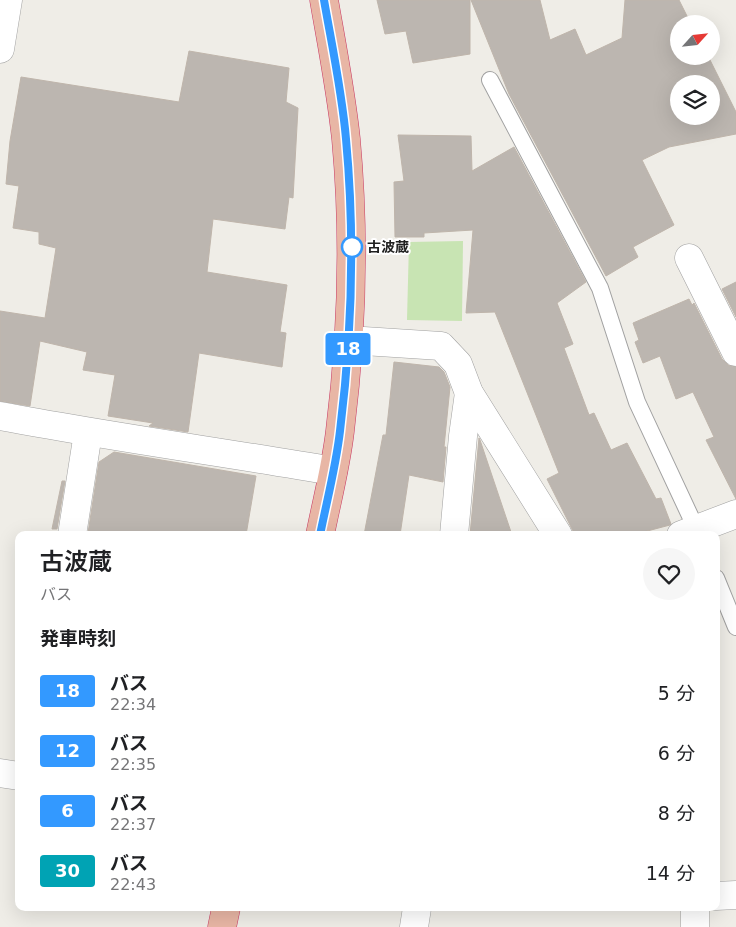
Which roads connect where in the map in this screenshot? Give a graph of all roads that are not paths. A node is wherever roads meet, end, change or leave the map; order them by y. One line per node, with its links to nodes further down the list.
1 (8, 0): 3 (street)
2 (324, 0): 6 (highway)
3 (0, 50)
4 (490, 80): 17 (lane)
5 (690, 258): 7 (street)
6 (348, 340): 8 (street); 11 (highway)
7 (736, 352)
8 (469, 393): 15 (street); 16 (street)
9 (0, 416): 10 (street)
10 (88, 433): 11 (street); 13 (street)
11 (333, 471): 14 (highway)
12 (736, 514): 18 (street)
13 (73, 531)
14 (321, 531)
15 (454, 531)
16 (555, 531)
17 (692, 531)
18 (698, 531)
19 (720, 588): 20 (lane)
20 (736, 627)
21 (0, 773): 22 (street)
22 (15, 775)
23 (736, 895): 24 (street)
24 (720, 896)
25 (225, 911): 28 (highway)
26 (417, 911): 29 (street)
27 (695, 911): 30 (street)
28 (222, 927)
29 (414, 927)
30 (695, 927)

